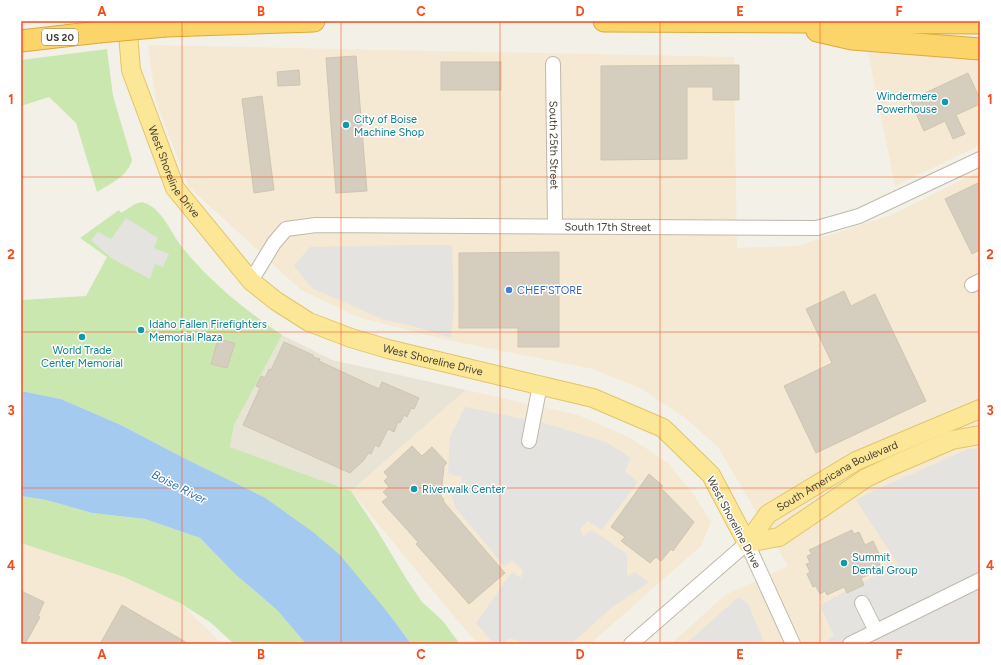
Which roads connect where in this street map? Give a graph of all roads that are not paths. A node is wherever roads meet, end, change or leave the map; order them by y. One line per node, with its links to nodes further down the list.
1 (127, 21): 11 (main road, West Shoreline Drive)
2 (314, 21): 6 (highway, US 20, bridge)
3 (604, 21): 4 (highway)
4 (773, 22): 5 (highway); 7 (highway)
5 (980, 23)
6 (21, 41)
7 (980, 49)
8 (553, 64): 10 (street, South 25th Street)
9 (980, 159): 10 (street, South 17th Street)
10 (555, 226): 11 (street, South 17th Street)
11 (251, 281): 12 (main road, West Shoreline Drive)
12 (540, 386): 15 (street); 16 (main road, West Shoreline Drive)
13 (980, 409): 16 (main road, South Americana Boulevard)
14 (980, 435): 16 (main road, South Americana Boulevard)
15 (529, 441)
16 (747, 543): 20 (street); 21 (street, West Shoreline Drive)
17 (980, 580): 19 (street)
18 (862, 603): 19 (street)
19 (876, 631): 22 (street)
20 (631, 644)
21 (793, 644)
22 (850, 644)

